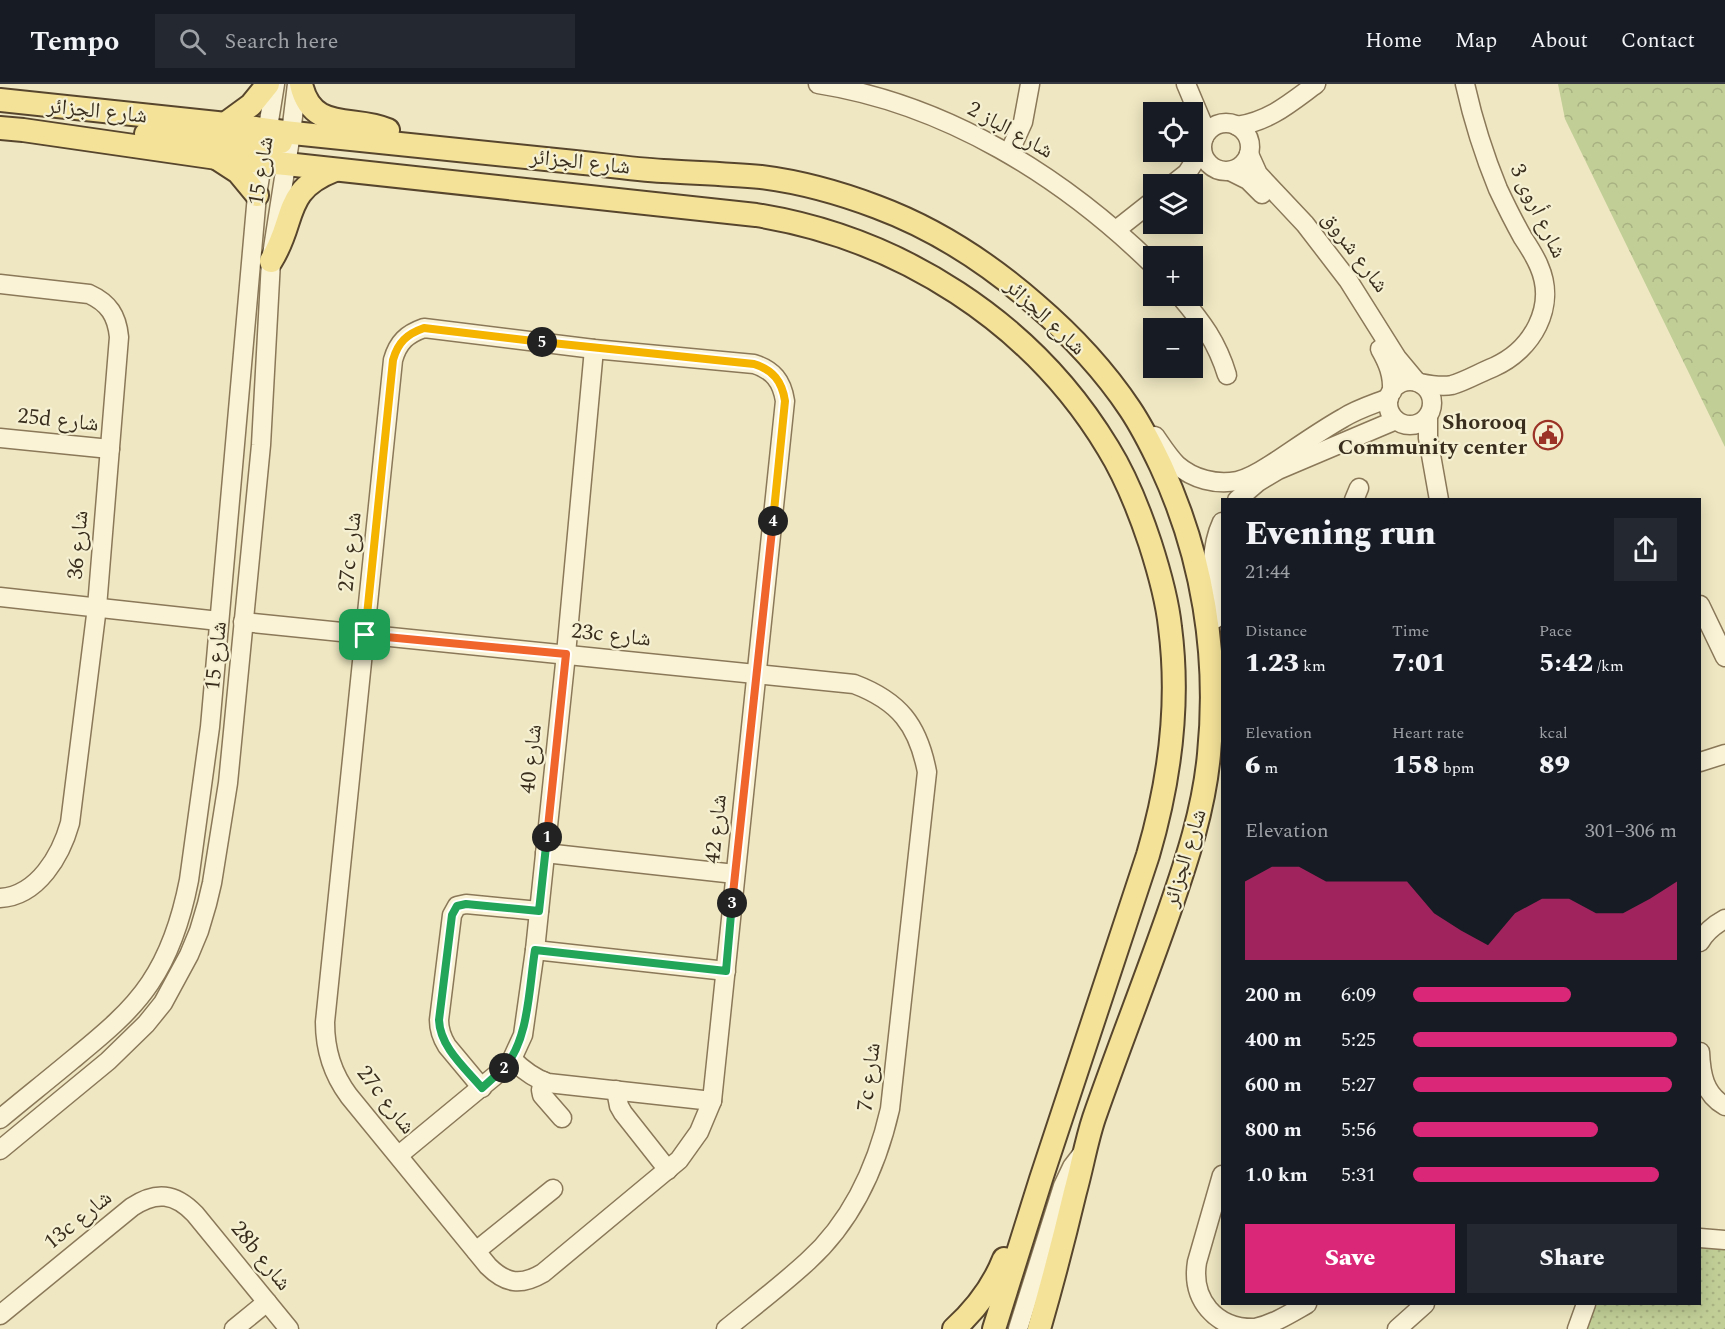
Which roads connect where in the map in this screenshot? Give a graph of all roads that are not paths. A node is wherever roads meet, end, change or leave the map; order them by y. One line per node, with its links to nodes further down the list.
1 (268, 84): 13 (main road)
2 (275, 84): 20 (street, شارع 15)
3 (299, 84): 17 (street, شارع 15); 18 (main road)
4 (818, 84): 22 (street, شارع الباز 2)
5 (1030, 84): 22 (street)
6 (1186, 84): 11 (street)
7 (1196, 84): 14 (street)
8 (1316, 84): 12 (street)
9 (1465, 84): 40 (street, شارع أروى 3)
10 (0, 100): 13 (main road, شارع الجزائر)
11 (1194, 102)
12 (1273, 115): 14 (street); 21 (street)
13 (225, 124): 20 (main road, شارع الجزائر)
14 (1231, 125): 19 (street); 21 (street)
15 (0, 128): 16 (main road, شارع الجزائر)
16 (23, 129): 20 (main road); 23 (main road, شارع الجزائر)
17 (291, 133): 18 (main road, شارع الجزائر); 20 (main road, شارع الجزائر); 25 (street, شارع 15)
18 (409, 144): 43 (main road, شارع الجزائر)
19 (1203, 144): 27 (street)
20 (265, 145): 23 (main road, شارع الجزائر); 25 (main road, شارع الجزائر); 30 (street, شارع 15)
21 (1249, 151): 27 (street); 39 (street, شارع شروق)
22 (1009, 153): 32 (street, شارع الباز 2)
23 (217, 158): 30 (main road)
24 (1194, 162): 28 (street)
25 (286, 164): 26 (main road, شارع الجزائر); 34 (street, شارع 15)
26 (335, 170): 34 (main road); 92 (main road, شارع الجزائر)
27 (1224, 170): 29 (street); 41 (street, شارع شروق)
28 (1184, 174)
29 (1196, 174)
30 (257, 195): 57 (street, شارع 15)
31 (1143, 209): 32 (street)
32 (1116, 230): 33 (street, شارع الباز 2)
33 (1143, 256)
34 (271, 261): 58 (street, شارع 15)
35 (0, 284): 49 (street, شارع 36)
36 (1188, 306): 38 (street)
37 (594, 349): 42 (street, 27c شارع); 59 (street, 27c شارع); 61 (street, شارع 40)
38 (1227, 375)
39 (1418, 383): 40 (street, شارع أروى 3); 41 (street); 44 (street)
40 (1452, 385): 44 (street, شارع أروى 3)
41 (1390, 395): 45 (street); 46 (street)
42 (785, 401): 63 (street, شارع 42)
43 (1131, 411): 45 (street); 60 (main road, شارع الجزائر)
44 (1429, 414): 46 (street); 52 (street)
45 (1344, 417): 48 (street)
46 (1402, 422): 48 (street); 51 (street)
47 (0, 438): 49 (street, 25d شارع)
48 (1353, 438): 50 (street)
49 (110, 449): 56 (street, شارع 36)
50 (1239, 498)
51 (1429, 498)
52 (1439, 498)
53 (1221, 525): 60 (street)
54 (0, 597): 56 (street)
55 (1701, 606): 62 (street)
56 (97, 607): 57 (street); 71 (street, شارع 36)
57 (219, 621): 64 (street, شارع 15)
58 (243, 622): 59 (street, 23c شارع); 68 (street, شارع 15)
59 (365, 635): 61 (street, 23c شارع); 89 (street, 27c شارع)
60 (1210, 647): 88 (main road, شارع الجزائر)
61 (566, 654): 63 (street, 23c شارع); 69 (street, شارع 40)
62 (1725, 657)
63 (758, 674): 67 (street, 23c شارع); 70 (street, شارع 42)
64 (210, 727): 68 (street); 84 (street, شارع 15)
65 (1725, 754): 66 (street)
66 (1701, 762)
67 (927, 772): 108 (street, 7c شارع)
68 (228, 783): 87 (street, شارع 15)
69 (545, 854): 70 (street); 72 (street, شارع 40)
70 (735, 874): 76 (street, شارع 42)
71 (0, 898)
72 (539, 911): 75 (street, شارع 40); 80 (street)
73 (1725, 919): 74 (street)
74 (1701, 940)
75 (535, 950): 76 (street); 77 (street, شارع 40)
76 (726, 971): 82 (street, شارع 42)
77 (512, 1059): 79 (street); 80 (street, شارع 40)
78 (1701, 1064): 83 (street)
79 (543, 1081): 81 (street); 85 (street)
80 (482, 1088): 89 (street, شارع 40)
81 (616, 1090): 82 (street); 90 (street)
82 (712, 1101): 90 (street, شارع 42)
83 (1725, 1106)
84 (5, 1114): 86 (street)
85 (562, 1118)
86 (0, 1144)
87 (0, 1150)
88 (1085, 1151): 99 (main road, شارع الجزائر); 111 (street)
89 (399, 1155): 97 (street, 27c شارع)
90 (668, 1170): 98 (street, شارع 42)
91 (1221, 1178): 101 (street)
92 (1041, 1179): 109 (main road); 110 (main road, شارع الجزائر)
93 (553, 1189): 97 (street)
94 (195, 1214): 100 (street, 28b شارع); 105 (street, 13c شارع)
95 (1701, 1238): 96 (street)
96 (1725, 1240)
97 (476, 1251): 98 (street, 27c شارع)
98 (488, 1266)
99 (1051, 1286): 112 (main road, شارع الجزائر); 113 (street)
100 (267, 1302): 106 (street); 107 (street, 28b شارع)
101 (1305, 1305)
102 (1424, 1305): 114 (street)
103 (1439, 1305): 115 (street)
104 (1586, 1305): 116 (street)
105 (0, 1315)
106 (234, 1329)
107 (289, 1329)
108 (726, 1329)
109 (954, 1329)
110 (994, 1329)
111 (1018, 1329)
112 (1039, 1329)
113 (1048, 1329)
114 (1397, 1329)
115 (1412, 1329)
116 (1577, 1329)

